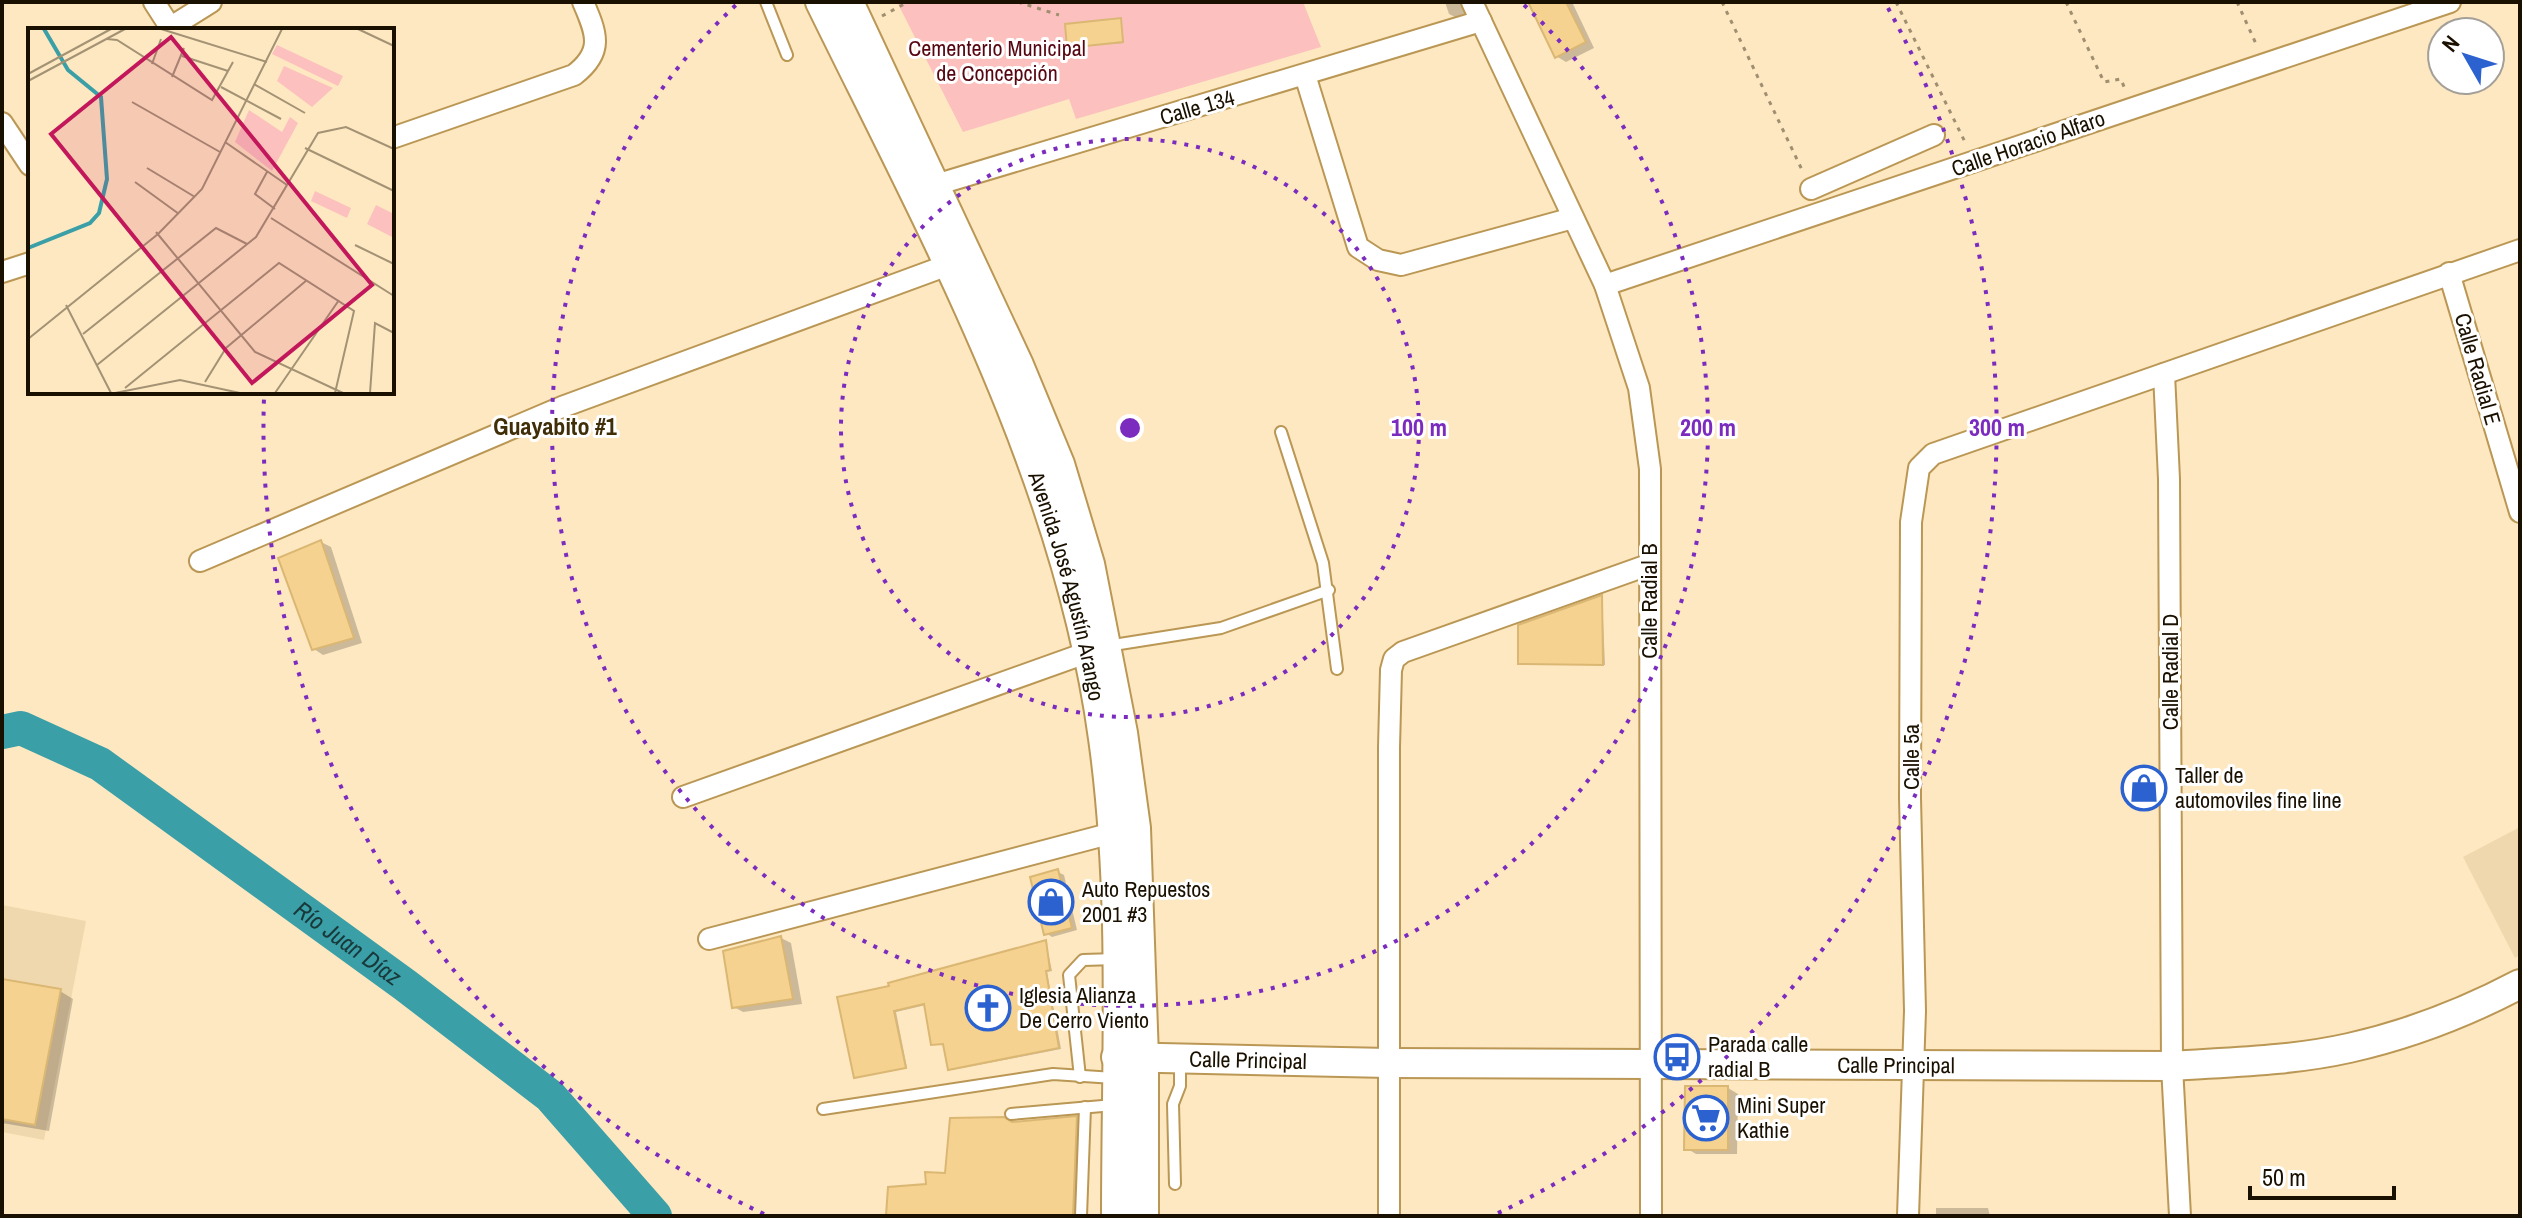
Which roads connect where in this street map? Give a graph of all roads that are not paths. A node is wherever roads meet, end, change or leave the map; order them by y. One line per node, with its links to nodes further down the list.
1 (154, 2): 9 (street)
2 (211, 2): 10 (street)
3 (583, 2): 15 (street)
4 (766, 2): 11 (lane)
5 (820, 2): 18 (main road, Avenida José Agustín Arango)
6 (2450, 2): 20 (street, Calle Horacio Alfaro)
7 (1477, 11): 12 (street, Calle 134); 21 (street, Calle Radial B)
8 (855, 15): 18 (main road, Avenida José Agustín Arango)
9 (171, 28)
10 (173, 28)
11 (787, 55)
12 (1305, 75): 18 (street, Calle 134); 21 (street)
13 (2, 123): 16 (street)
14 (1934, 135): 17 (street)
15 (394, 137)
16 (28, 162)
17 (1834, 180): 19 (street); 20 (street)
18 (924, 188): 24 (main road, Avenida José Agustín Arango); 34 (main road, Avenida José Agustín Arango)
19 (1811, 189)
20 (1843, 204): 27 (street, Calle Horacio Alfaro)
21 (1573, 218): 27 (street, Calle Radial B)
22 (2520, 250): 26 (street)
23 (28, 264): 25 (street)
24 (948, 265): 31 (street); 34 (main road, Avenida José Agustín Arango)
25 (2, 272)
26 (2449, 273): 28 (street); 30 (street, Calle Radial E)
27 (1605, 285): 32 (street, Calle Radial B)
28 (2164, 374): 45 (street, Calle 5a); 46 (street, Calle Radial D)
29 (1281, 432): 33 (lane)
30 (2520, 512)
31 (200, 561)
32 (1648, 565): 43 (street); 44 (street, Calle Radial B)
33 (1329, 590): 34 (lane); 35 (lane)
34 (1096, 649): 36 (street); 37 (main road, Avenida José Agustín Arango)
35 (1337, 669)
36 (683, 797)
37 (1125, 830): 38 (street); 39 (main road, Avenida José Agustín Arango)
38 (709, 939)
39 (1128, 958): 41 (main road, Avenida José Agustín Arango); 47 (lane); 48 (main road, Avenida José Agustín Arango)
40 (2520, 984): 46 (main road, Calle Principal)
41 (1144, 1058): 42 (main road, Calle Principal); 48 (main road, Calle Principal); 48 (main road, Avenida José Agustín Arango)
42 (1180, 1058): 43 (main road, Calle Principal); 54 (lane)
43 (1389, 1063): 44 (main road, Calle Principal); 59 (street)
44 (1652, 1063): 45 (main road, Calle Principal); 60 (street, Calle Radial B)
45 (1911, 1065): 46 (main road, Calle Principal); 61 (street, Calle 5a)
46 (2172, 1066): 62 (street, Calle Radial D)
47 (1080, 1077): 48 (lane); 50 (lane)
48 (1123, 1086): 49 (lane); 52 (main road, Avenida José Agustín Arango); 53 (main road, Avenida José Agustín Arango)
49 (1085, 1107): 51 (lane); 56 (lane)
50 (823, 1109)
51 (1011, 1114)
52 (1116, 1142): 53 (lane); 57 (main road, Avenida José Agustín Arango)
53 (1144, 1142): 54 (lane); 58 (main road, Avenida José Agustín Arango)
54 (1174, 1142): 55 (lane)
55 (1175, 1184)
56 (1081, 1216)
57 (1116, 1216)
58 (1144, 1216)
59 (1389, 1216)
60 (1651, 1216)
61 (1908, 1216)
62 (2180, 1216)

